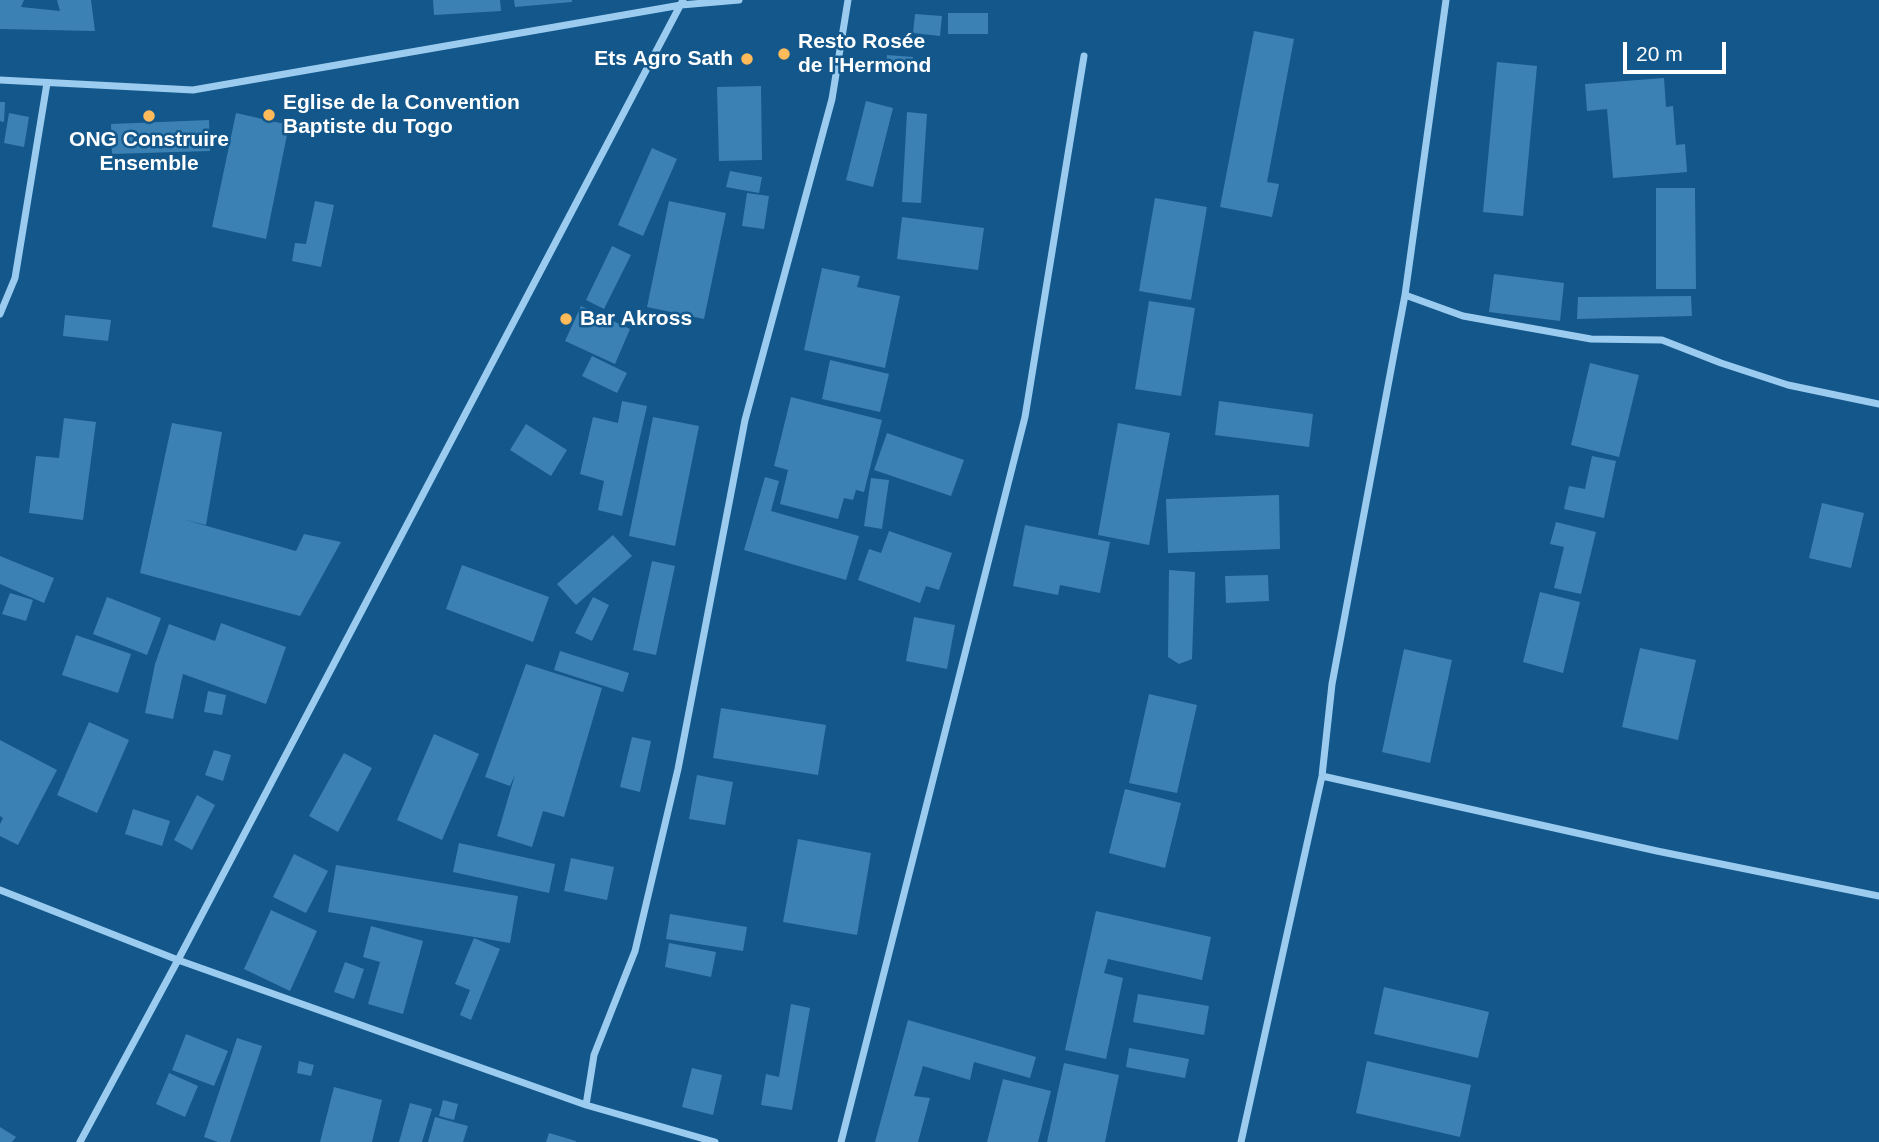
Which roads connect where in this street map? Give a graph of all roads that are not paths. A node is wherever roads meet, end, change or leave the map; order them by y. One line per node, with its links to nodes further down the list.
1 (739, 0): 4 (street)
2 (848, 0): 15 (street)
3 (1446, 0): 8 (street)
4 (682, 2): 7 (street); 14 (street)
5 (1084, 56): 18 (street)
6 (0, 80): 7 (street)
7 (47, 82): 9 (street)
8 (1405, 295): 10 (street); 11 (street)
9 (0, 314)
10 (1879, 404)
11 (1322, 776): 13 (street); 19 (street)
12 (0, 890): 14 (street)
13 (1879, 896)
14 (178, 960): 15 (street); 16 (street)
15 (586, 1105): 17 (street)
16 (80, 1142)
17 (715, 1142)
18 (841, 1142)
19 (1241, 1142)

